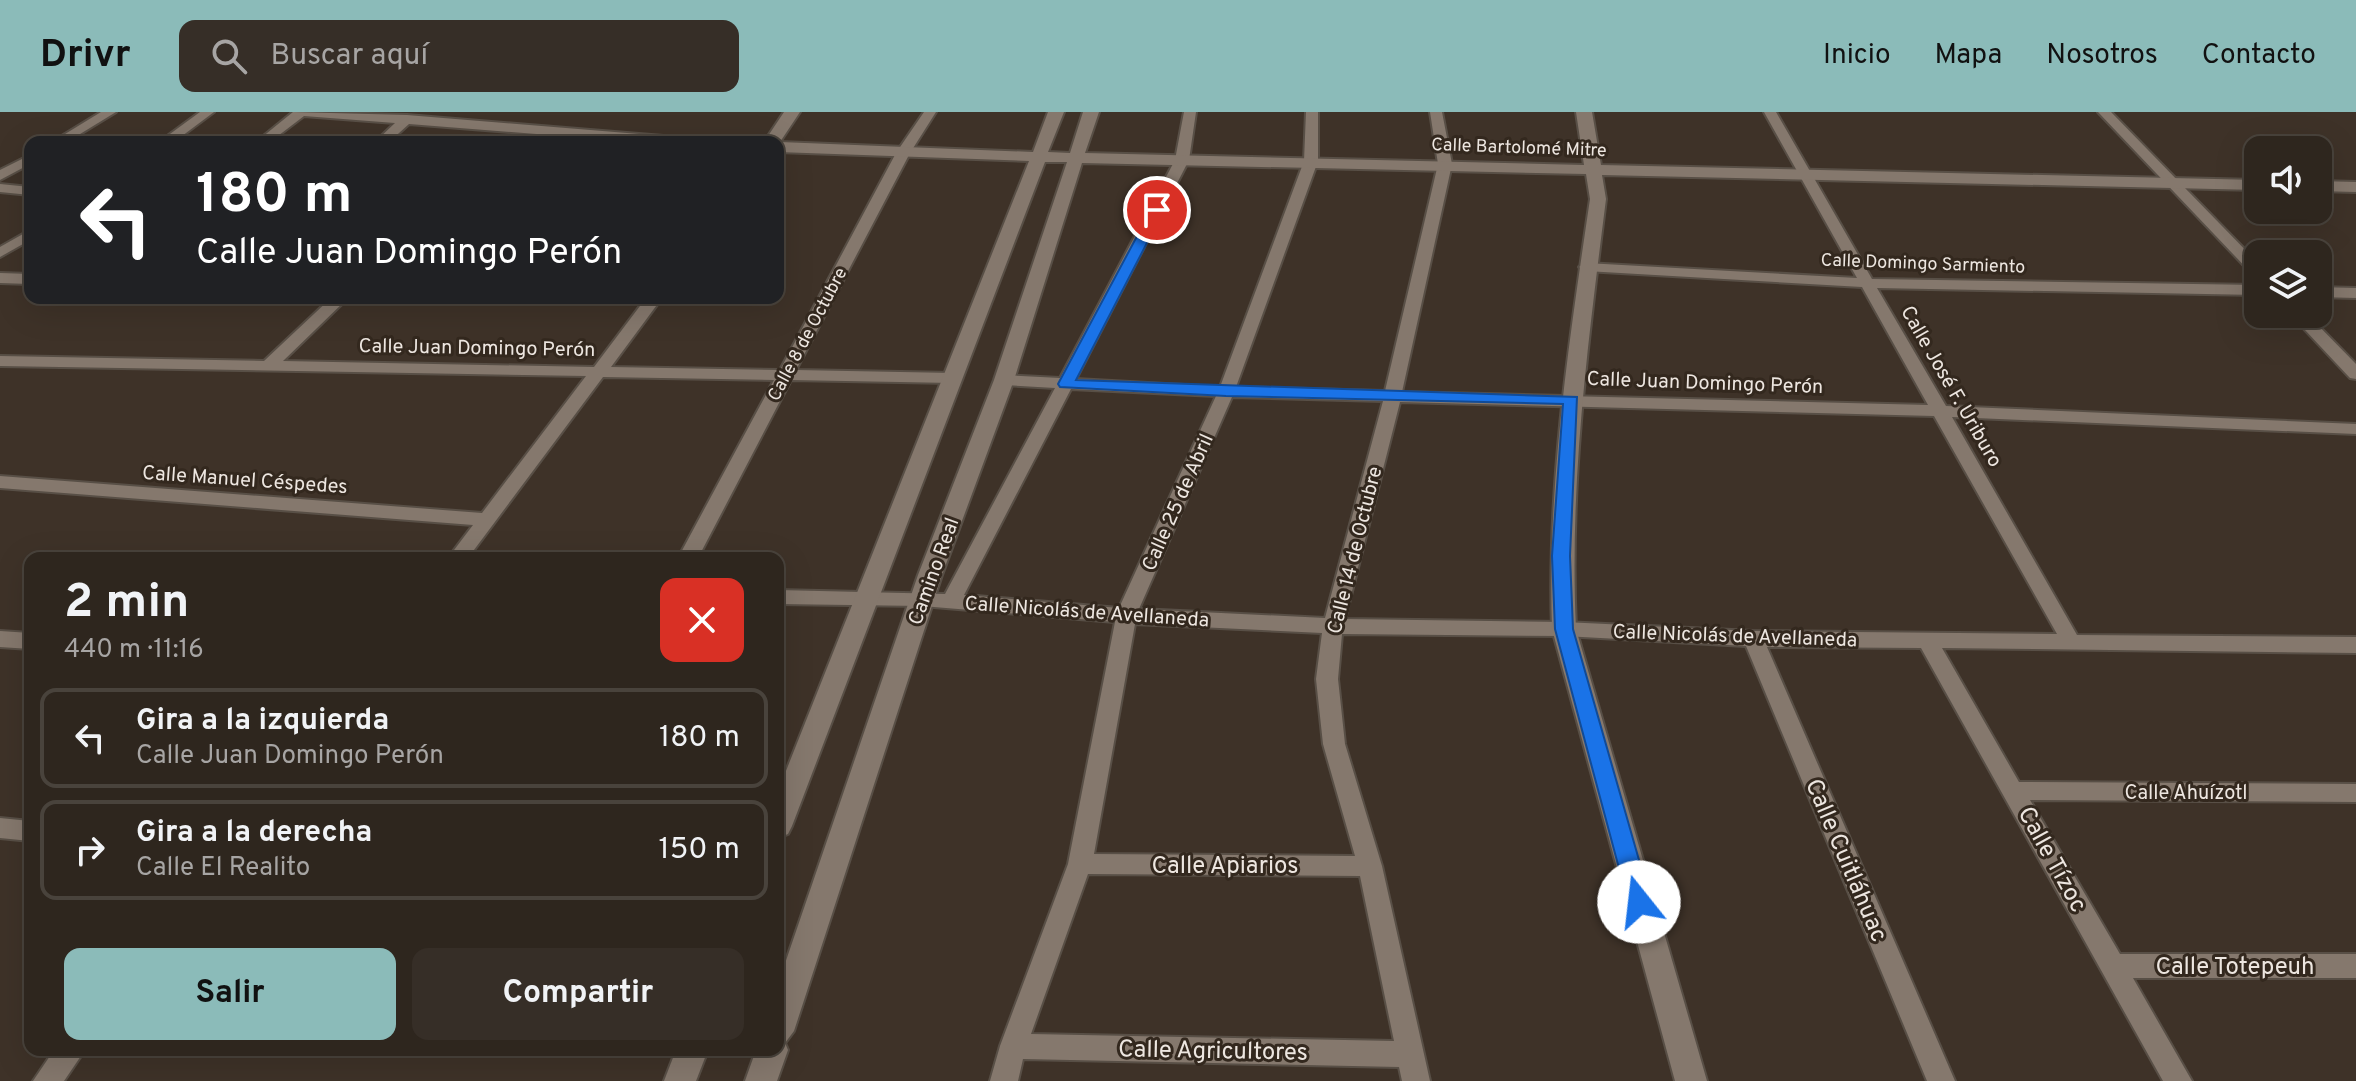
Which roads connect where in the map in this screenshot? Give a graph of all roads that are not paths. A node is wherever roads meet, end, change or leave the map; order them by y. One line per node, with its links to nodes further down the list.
1 (110, 112): 16 (street)
2 (208, 112): 17 (street)
3 (300, 112): 14 (street); 18 (street)
4 (792, 112): 22 (street)
5 (930, 112): 24 (street, Calle 8 de Octubre)
6 (1056, 112): 25 (street)
7 (1091, 112): 26 (street, Camino Real)
8 (1190, 112): 27 (street)
9 (1312, 112): 28 (street, Calle 25 de Abril)
10 (1436, 112): 30 (street, Calle 14 de Octubre)
11 (1584, 112): 31 (street)
12 (1770, 112): 32 (street, Calle José F. Uriburo)
13 (2104, 112): 34 (street)
14 (407, 119): 15 (street); 19 (street)
15 (520, 129): 20 (street); 21 (street)
16 (68, 136)
17 (174, 136)
18 (270, 136)
19 (388, 136)
20 (513, 136)
21 (588, 136)
22 (776, 136)
23 (784, 147): 24 (street, Calle Bartolomé Mitre)
24 (903, 153): 25 (street, Calle Bartolomé Mitre); 57 (street, Calle 8 de Octubre)
25 (1040, 157): 26 (street, Calle Bartolomé Mitre); 58 (street)
26 (1075, 158): 27 (street, Calle Bartolomé Mitre); 59 (street, Camino Real)
27 (1182, 160): 28 (street, Calle Bartolomé Mitre); 60 (street)
28 (1311, 161): 30 (street, Calle Bartolomé Mitre); 61 (street, Calle 25 de Abril)
29 (24, 162): 33 (street)
30 (1445, 164): 31 (street, Calle Bartolomé Mitre); 62 (street, Calle 14 de Octubre)
31 (1595, 170): 32 (street, Calle Bartolomé Mitre); 43 (street)
32 (1805, 175): 34 (street, Calle Bartolomé Mitre); 46 (street, Calle José F. Uriburo)
33 (0, 176)
34 (2176, 184): 35 (street, Calle Bartolomé Mitre); 42 (street)
35 (2244, 185)
36 (2332, 186): 37 (street)
37 (2356, 187)
38 (0, 188): 39 (street)
39 (24, 190)
40 (24, 238): 41 (street)
41 (0, 253)
42 (2244, 257)
43 (1586, 267): 46 (street, Calle Domingo Sarmiento); 63 (street)
44 (0, 278): 45 (street)
45 (24, 279)
46 (1868, 283): 47 (street, Calle Domingo Sarmiento); 64 (street, Calle José F. Uriburo)
47 (2244, 290)
48 (2332, 292): 49 (street)
49 (2356, 293)
50 (334, 304): 54 (street)
51 (649, 304): 55 (street)
52 (2312, 328): 56 (street)
53 (0, 361): 54 (street, Calle Juan Domingo Perón)
54 (267, 367): 55 (street, Calle Juan Domingo Perón)
55 (596, 371): 57 (street, Calle Juan Domingo Perón); 67 (street)
56 (2356, 374)
57 (784, 377): 58 (street, Calle Juan Domingo Perón); 69 (street, Calle 8 de Octubre)
58 (953, 378): 71 (street)
59 (1004, 380): 60 (street, Calle Juan Domingo Perón); 72 (street, Camino Real)
60 (1066, 384): 61 (street, Calle Juan Domingo Perón); 73 (street)
61 (1226, 392): 62 (street, Calle Juan Domingo Perón); 74 (street, Calle 25 de Abril)
62 (1393, 395): 63 (street, Calle Juan Domingo Perón); 75 (street, Calle 14 de Octubre)
63 (1571, 400): 64 (street, Calle Juan Domingo Perón); 76 (street)
64 (1941, 411): 65 (street, Calle Juan Domingo Perón); 80 (street, Calle José F. Uriburo)
65 (2356, 429)
66 (0, 482): 67 (street, Calle Manuel Céspedes)
67 (486, 520): 68 (street)
68 (462, 552)
69 (691, 552)
70 (784, 597): 71 (street, Calle Nicolás de Avellaneda)
71 (866, 599): 72 (street, Calle Nicolás de Avellaneda); 85 (street)
72 (922, 599): 73 (street, Calle Nicolás de Avellaneda); 92 (street, Camino Real)
73 (951, 602): 74 (street, Calle Nicolás de Avellaneda)
74 (1126, 616): 75 (street, Calle Nicolás de Avellaneda); 88 (street, Calle 25 de Abril)
75 (1333, 626): 76 (street, Calle Nicolás de Avellaneda); 89 (street, Calle 14 de Octubre)
76 (1564, 629): 78 (street, Calle Nicolás de Avellaneda); 103 (street)
77 (0, 639): 81 (street)
78 (1753, 639): 79 (street, Calle Nicolás de Avellaneda); 104 (street, Calle Cuitláhuac)
79 (1926, 639): 80 (street, Calle Nicolás de Avellaneda); 83 (street, Calle Tízoc)
80 (2070, 640): 82 (street, Calle Nicolás de Avellaneda)
81 (24, 641)
82 (2356, 645)
83 (2015, 791): 84 (street, Calle Ahuízotl); 90 (street, Calle Tízoc)
84 (2356, 793)
85 (784, 811)
86 (0, 828): 87 (street)
87 (24, 830)
88 (1080, 864): 89 (street, Calle Apiarios); 93 (street, Calle 25 de Abril)
89 (1370, 866): 94 (street, Calle 14 de Octubre)
90 (2113, 966): 91 (street, Calle Totepeuh); 105 (street, Calle Tízoc)
91 (2356, 966)
92 (784, 1013)
93 (1013, 1046): 94 (street, Calle Agricultores); 101 (street, Calle 25 de Abril)
94 (1412, 1054): 102 (street, Calle 14 de Octubre)
95 (66, 1056): 98 (street)
96 (690, 1056): 99 (street)
97 (770, 1056): 100 (street)
98 (47, 1081)
99 (680, 1081)
100 (761, 1081)
101 (1004, 1081)
102 (1416, 1081)
103 (1691, 1081)
104 (1941, 1081)
105 (2178, 1081)

